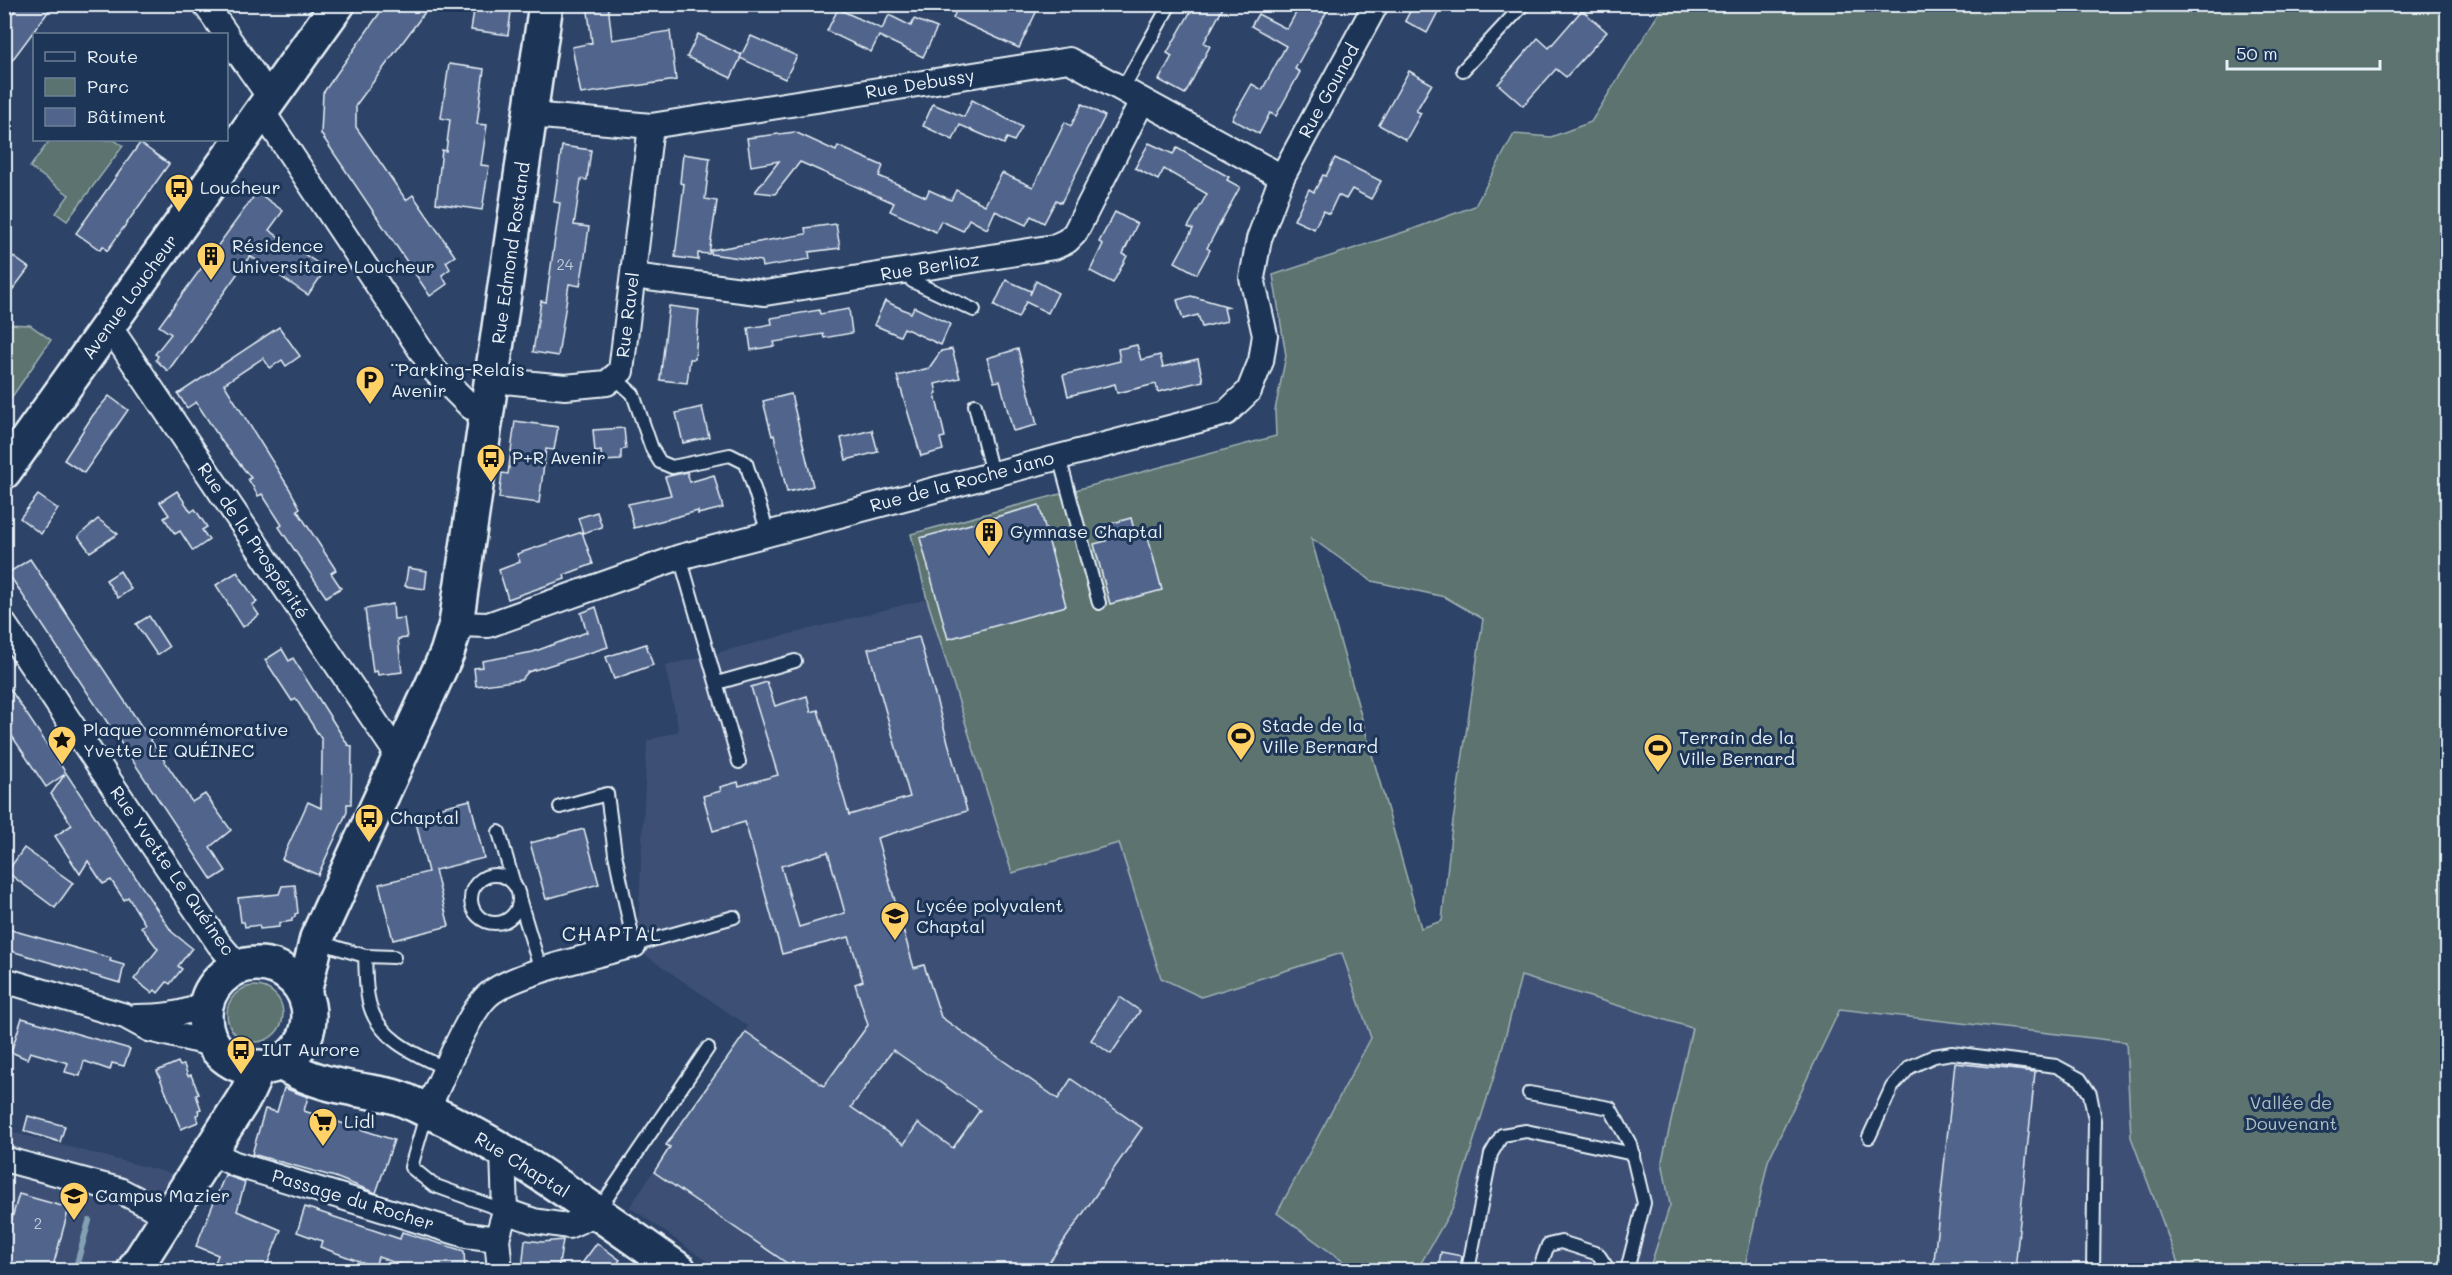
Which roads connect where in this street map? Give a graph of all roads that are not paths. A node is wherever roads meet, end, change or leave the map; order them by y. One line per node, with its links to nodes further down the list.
1 (205, 4): 7 (street, Rue Ravel)
2 (338, 4): 11 (street, Avenue Loucheur)
3 (546, 4): 12 (street, Rue Edmond Rostand)
4 (1170, 4): 10 (lane)
5 (1376, 4): 14 (street, Rue Gounod)
6 (1524, 4): 9 (lane)
7 (225, 33)
8 (228, 38): 11 (street, Rue Ravel)
9 (1463, 70)
10 (1132, 95): 13 (street, Rue Debussy); 14 (street, Rue Debussy); 15 (street, Rue Berlioz)
11 (266, 105): 18 (street, Avenue Loucheur); 20 (street, Rue Ravel)
12 (531, 115): 13 (street, Rue Debussy); 20 (street, Rue Edmond Rostand)
13 (651, 126): 16 (street, Rue Ravel)
14 (1282, 177): 22 (street, Rue de la Roche Jano)
15 (909, 270): 16 (street, Rue Berlioz); 17 (lane)
16 (633, 276): 19 (street, Rue Ravel)
17 (974, 310)
18 (108, 326): 23 (street, Avenue Loucheur); 32 (street, Rue de la Prospérité)
19 (614, 377): 20 (street, Rue Ravel); 25 (lane)
20 (490, 395): 29 (street, Rue Edmond Rostand)
21 (975, 405): 24 (lane)
22 (1059, 457): 24 (street, Rue de la Roche Jano); 27 (lane)
23 (4, 472)
24 (992, 474): 25 (street, Rue de la Roche Jano)
25 (768, 533): 26 (street, Rue de la Roche Jano)
26 (680, 557): 29 (street, Rue de la Roche Jano); 31 (lane)
27 (1100, 603)
28 (4, 624): 41 (street, Rue Yvette Le Quéinec)
29 (456, 624): 32 (street, Rue Edmond Rostand)
30 (795, 661): 31 (lane)
31 (717, 683): 33 (lane)
32 (402, 751): 37 (street, Rue Edmond Rostand)
33 (739, 762)
34 (560, 807): 38 (lane)
35 (499, 832): 42 (lane)
36 (734, 917): 38 (lane)
37 (317, 938): 39 (lane); 41 (street, Rue Edmond Rostand); 44 (street, Rue Edmond Rostand)
38 (634, 945): 42 (street)
39 (365, 956): 40 (lane); 51 (lane)
40 (394, 957)
41 (254, 966): 44 (street); 45 (street)
42 (541, 971): 51 (street)
43 (4, 981): 46 (street)
44 (304, 993): 47 (street)
45 (206, 1004): 46 (street); 49 (street)
46 (126, 1016): 49 (street)
47 (305, 1034): 50 (street); 52 (street)
48 (708, 1048): 62 (lane)
49 (220, 1051): 50 (street); 55 (street)
50 (270, 1065): 52 (street, Rue Chaptal); 55 (street)
51 (447, 1069): 54 (street)
52 (352, 1087): 54 (street, Rue Chaptal)
53 (1529, 1093): 59 (lane)
54 (427, 1110): 58 (street, Rue Chaptal); 61 (lane)
55 (229, 1121): 57 (street)
56 (1869, 1137): 72 (lane)
57 (210, 1152): 63 (street); 64 (street, Passage du Rocher)
58 (503, 1152): 61 (street); 62 (street, Rue Chaptal)
59 (1632, 1154): 68 (lane); 71 (lane)
60 (4, 1159): 63 (street)
61 (506, 1211): 62 (street); 64 (street)
62 (597, 1214): 67 (street, Rue Chaptal)
63 (169, 1216): 65 (street)
64 (497, 1239): 66 (street)
65 (134, 1270)
66 (500, 1270)
67 (679, 1270)
68 (1468, 1270)
69 (1539, 1270): 70 (lane)
70 (1604, 1270)
71 (1627, 1270)
72 (2093, 1270)

